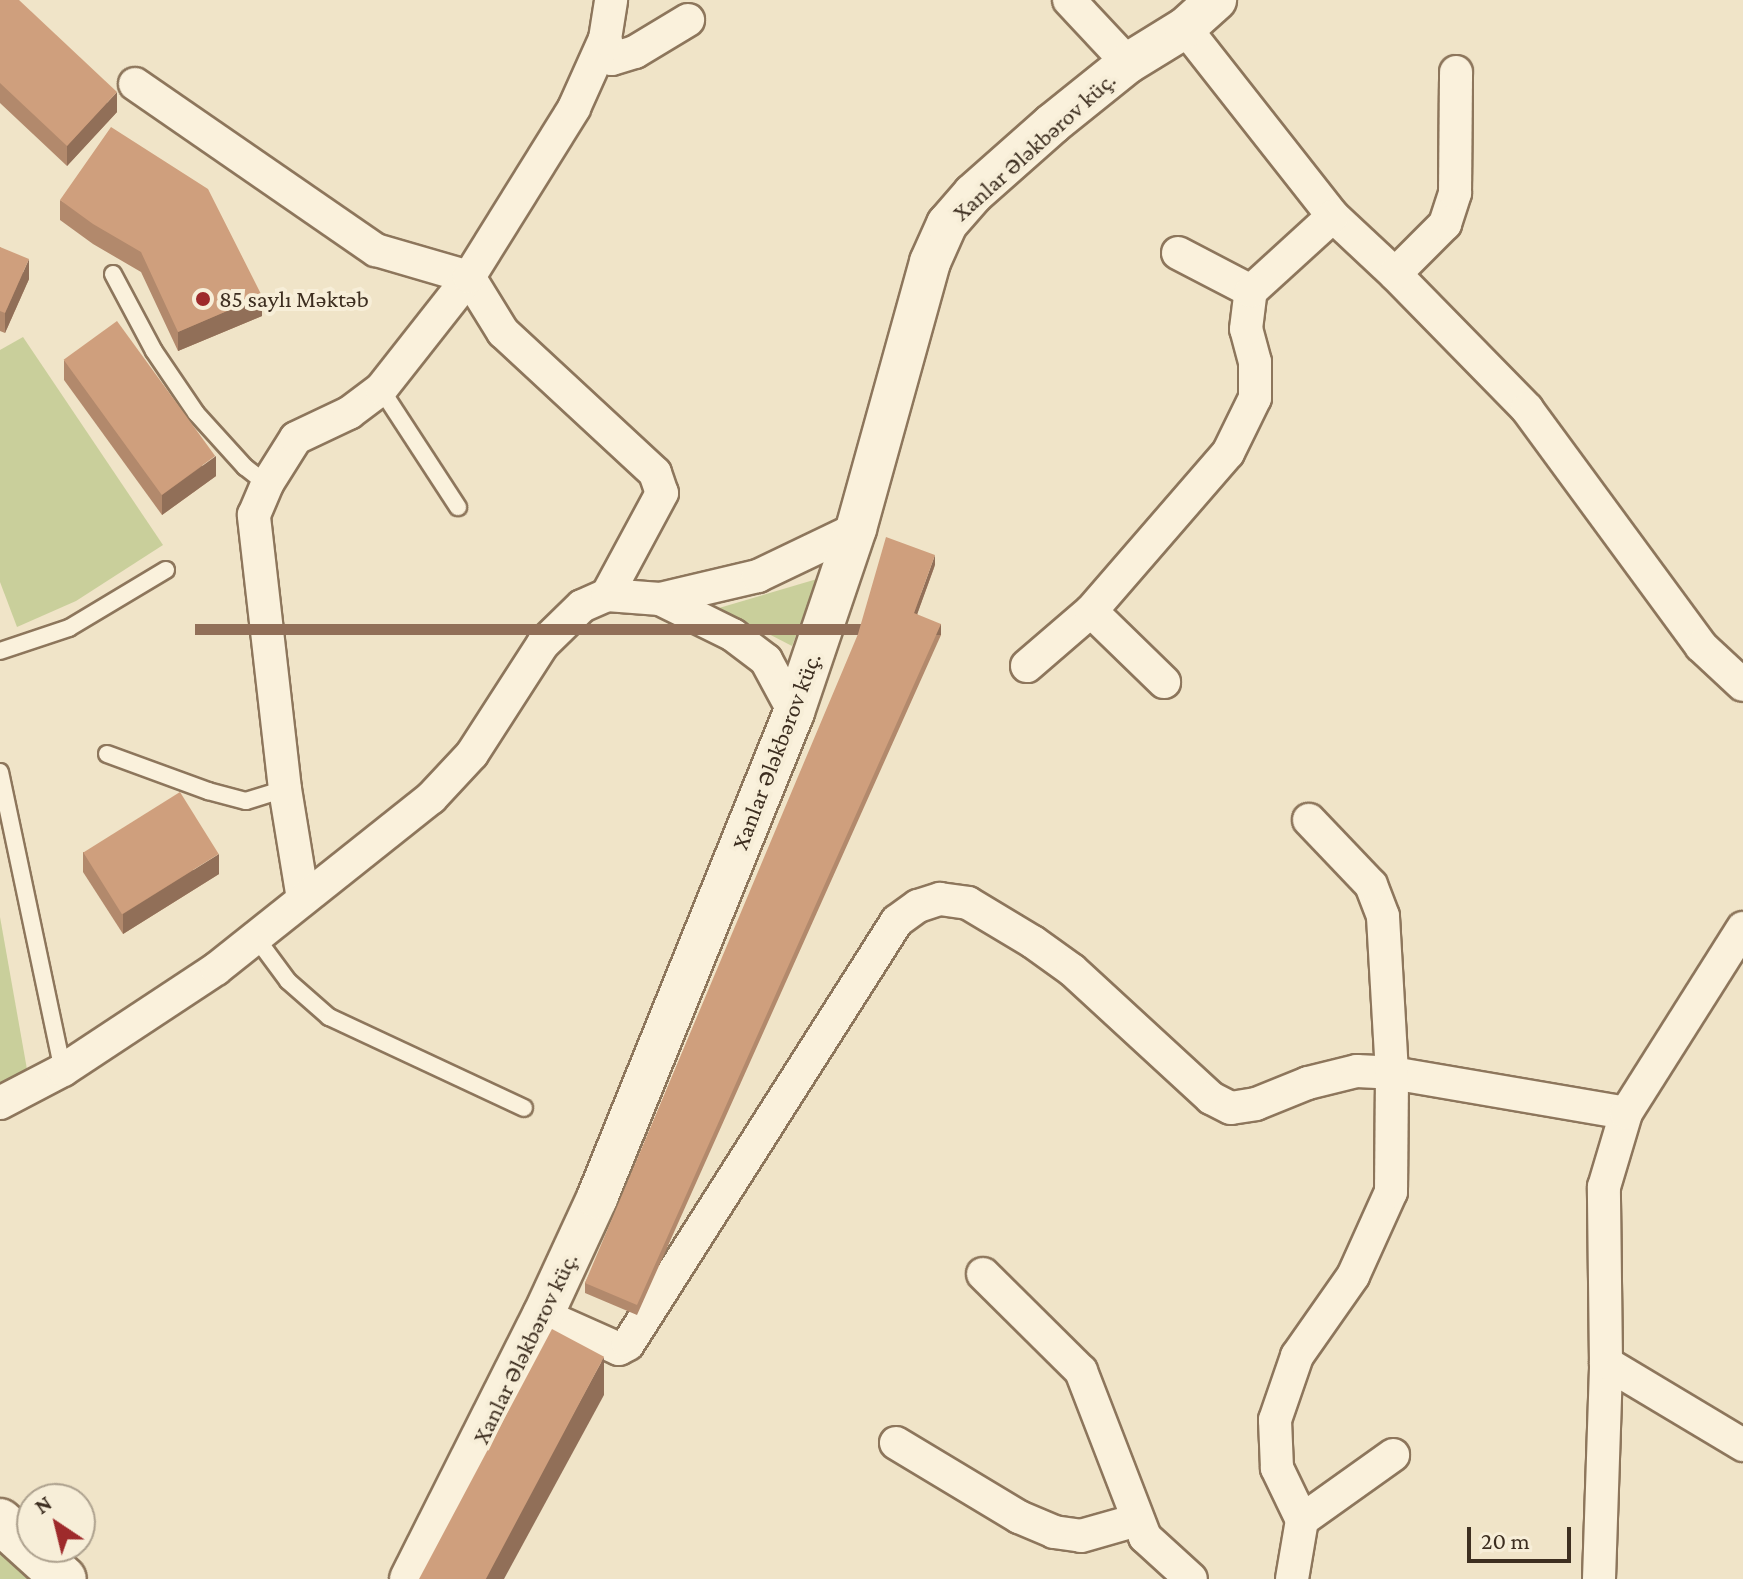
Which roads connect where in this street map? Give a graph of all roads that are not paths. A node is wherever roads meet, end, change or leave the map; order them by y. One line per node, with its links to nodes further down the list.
1 (611, 0): 6 (street)
2 (1069, 0): 7 (street)
3 (1216, 0): 5 (street, Xanlar Ələkbərov küç.)
4 (688, 20): 6 (street)
5 (1185, 28): 7 (street, Xanlar Ələkbərov küç.); 10 (street)
6 (605, 39): 14 (street)
7 (1128, 63): 19 (street, Xanlar Ələkbərov küç.)
8 (1456, 72): 13 (street)
9 (135, 84): 14 (street)
10 (1333, 216): 13 (street); 15 (street)
11 (1178, 253): 15 (street)
12 (113, 274): 17 (lane)
13 (1395, 274): 27 (street)
14 (469, 277): 16 (street); 21 (street)
15 (1251, 291): 23 (street)
16 (381, 389): 17 (street); 18 (lane)
17 (267, 484): 31 (street)
18 (458, 507)
19 (856, 529): 22 (street); 28 (street, Xanlar Ələkbərov küç.)
20 (166, 570): 24 (lane)
21 (607, 595): 22 (street); 33 (street)
22 (660, 599): 28 (street)
23 (1091, 611): 25 (street); 26 (street)
24 (0, 651)
25 (1027, 666)
26 (1164, 682)
27 (1743, 685)
28 (794, 712): 42 (street, Xanlar Ələkbərov küç.)
29 (107, 754): 31 (lane)
30 (0, 772): 36 (lane)
31 (285, 789): 33 (street)
32 (1309, 820): 37 (street)
33 (303, 899): 35 (street)
34 (1743, 928): 40 (street)
35 (257, 939): 36 (street); 39 (lane)
36 (63, 1070): 38 (street)
37 (1392, 1073): 40 (street); 42 (street); 48 (street)
38 (0, 1103)
39 (524, 1108)
40 (1626, 1113): 43 (street)
41 (983, 1274): 47 (street)
42 (543, 1315): 51 (street, Xanlar Ələkbərov küç.)
43 (1606, 1363): 45 (street); 54 (street)
44 (896, 1443): 47 (street)
45 (1743, 1445)
46 (1393, 1455): 48 (street)
47 (1137, 1520): 52 (street)
48 (1302, 1520): 53 (street)
49 (0, 1521): 50 (main road)
50 (64, 1579)
51 (410, 1579)
52 (1191, 1579)
53 (1292, 1579)
54 (1599, 1579)

